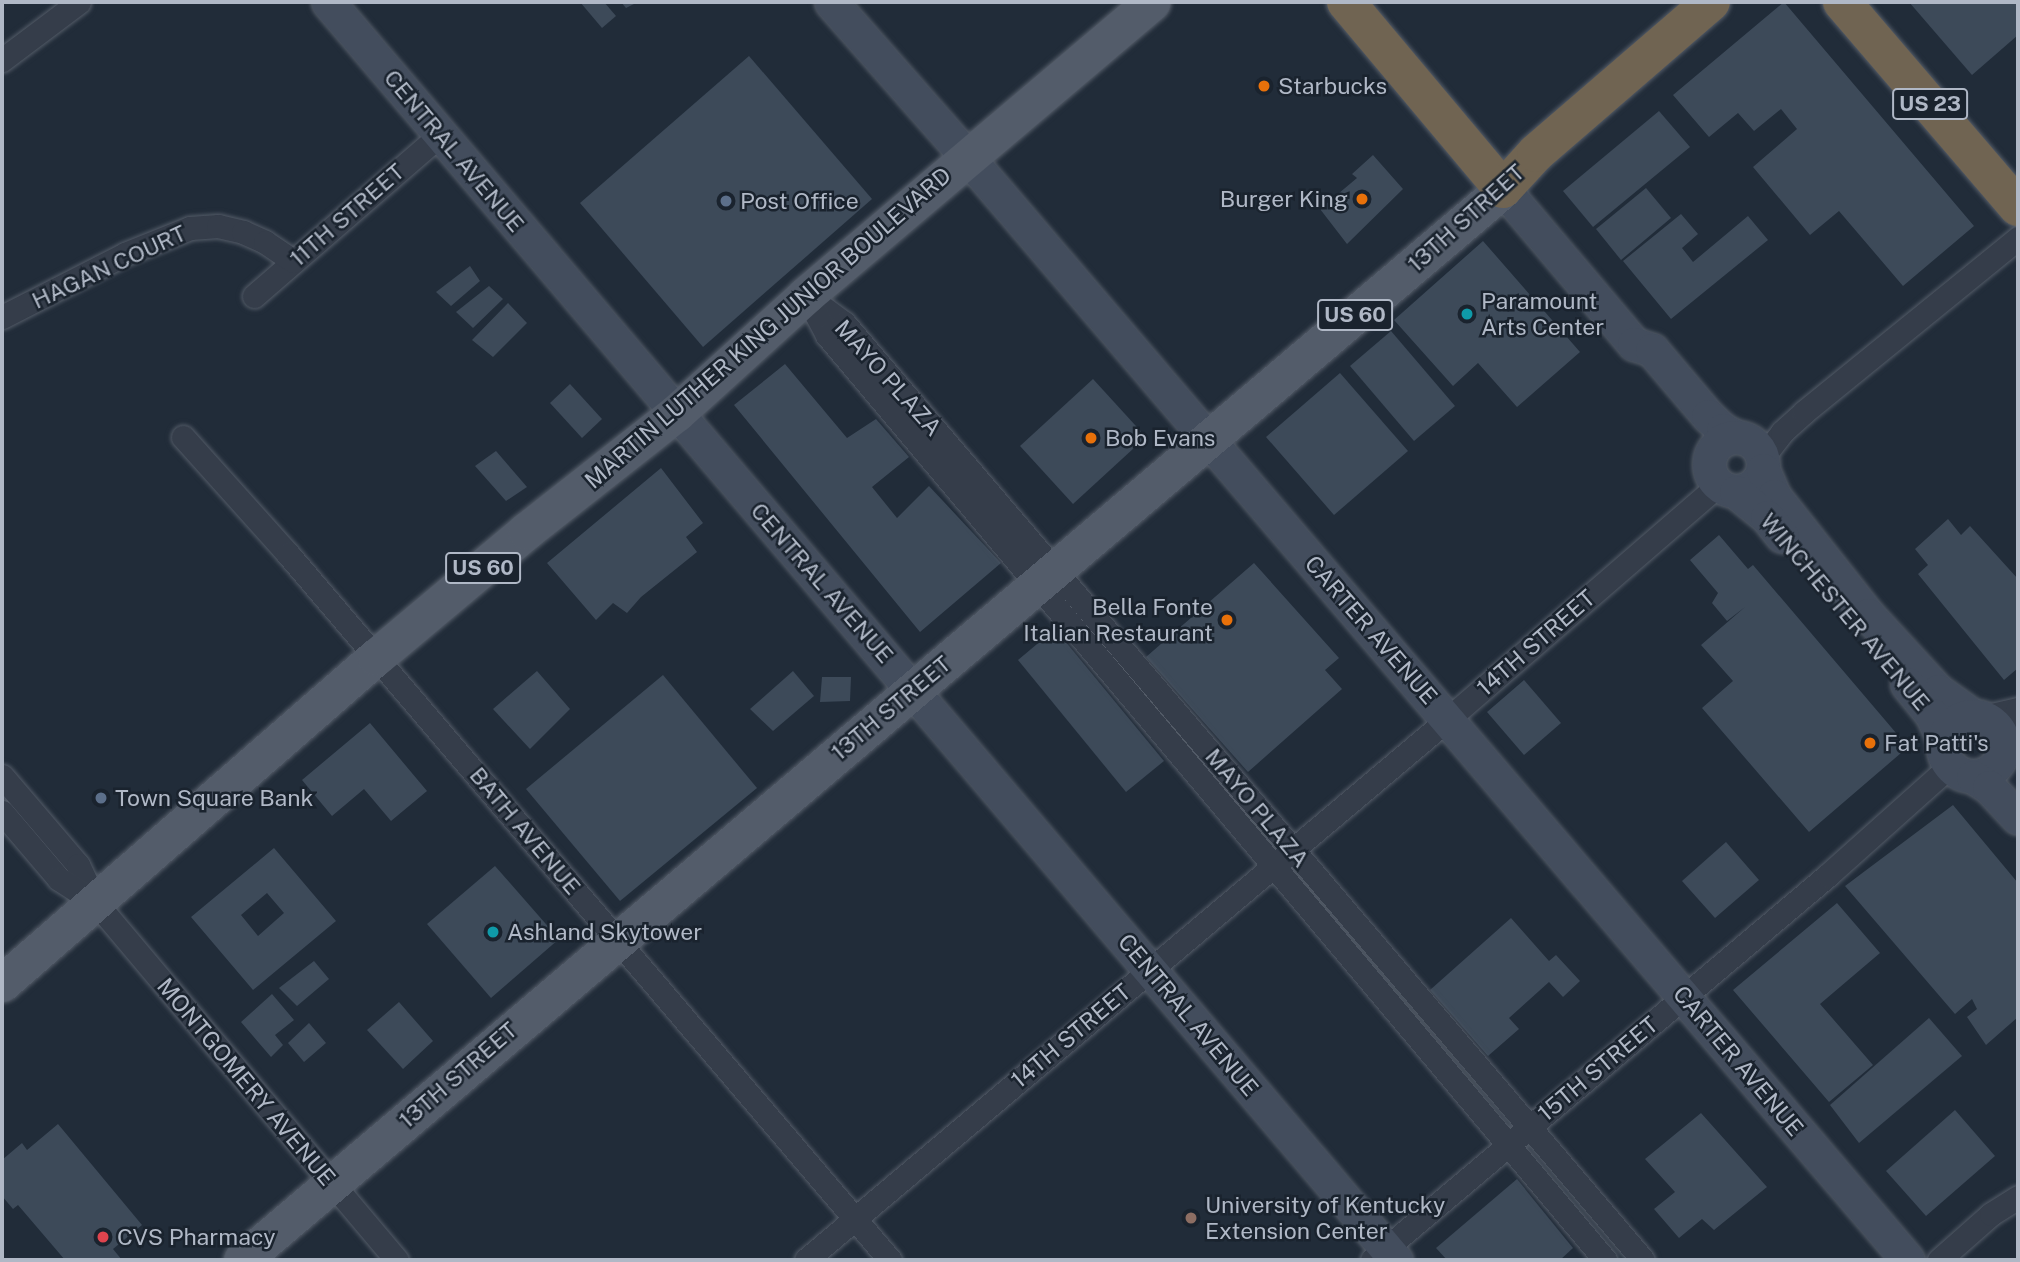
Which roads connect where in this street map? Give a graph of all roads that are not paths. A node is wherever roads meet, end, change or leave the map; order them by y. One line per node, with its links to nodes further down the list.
1 (79, 2): 8 (street)
2 (328, 2): 9 (street, CENTRAL AVENUE)
3 (831, 2): 10 (street, CARTER AVENUE)
4 (1152, 2): 10 (main road, MARTIN LUTHER KING JUNIOR BOULEVARD / US 60)
5 (1346, 2): 11 (highway, WINCHESTER AVENUE)
6 (1712, 2): 11 (highway, 13TH STREET)
7 (1842, 2): 12 (highway, US 23)
8 (2, 60)
9 (440, 135): 14 (street, 11TH STREET); 19 (street, CENTRAL AVENUE)
10 (968, 158): 15 (main road, MARTIN LUTHER KING JUNIOR BOULEVARD / US 60); 21 (street, CARTER AVENUE)
11 (1503, 189): 18 (street, WINCHESTER AVENUE); 21 (main road, 13TH STREET / US 60)
12 (2018, 207)
13 (2018, 238): 22 (street)
14 (293, 261): 16 (street, 11TH STREET); 17 (street, HAGAN COURT)
15 (806, 295): 19 (main road, MARTIN LUTHER KING JUNIOR BOULEVARD / US 60); 24 (street, MAYO PLAZA)
16 (254, 296)
17 (2, 317)
18 (1633, 344): 22 (street, WINCHESTER AVENUE); 23 (street, WINCHESTER AVENUE)
19 (676, 414): 25 (main road, MARTIN LUTHER KING JUNIOR BOULEVARD / US 60); 26 (street, CENTRAL AVENUE)
20 (183, 437): 25 (street, BATH AVENUE)
21 (1206, 440): 24 (main road, 13TH STREET / US 60); 28 (street, CARTER AVENUE)
22 (1753, 452): 23 (street); 23 (street); 29 (street, WINCHESTER AVENUE)
23 (1721, 479): 28 (street, 14TH STREET); 30 (street, WINCHESTER AVENUE)
24 (1045, 575): 26 (main road, 13TH STREET / US 60); 35 (street, MAYO PLAZA); 36 (street, MAYO PLAZA)
25 (376, 657): 37 (main road, MARTIN LUTHER KING JUNIOR BOULEVARD / US 60); 38 (street, BATH AVENUE)
26 (913, 690): 38 (main road, 13TH STREET / US 60); 39 (street, CENTRAL AVENUE)
27 (2018, 709): 29 (street)
28 (1448, 719): 35 (street, 14TH STREET); 41 (street, CARTER AVENUE)
29 (1990, 732): 30 (street); 30 (street); 32 (street)
30 (1955, 761): 34 (street, WINCHESTER AVENUE); 41 (street, 15TH STREET)
31 (2, 776): 37 (street, MONTGOMERY AVENUE)
32 (2018, 786)
33 (2, 812): 37 (street, MONTGOMERY AVENUE)
34 (2018, 818)
35 (1291, 849): 36 (street, 14TH STREET); 42 (street, MAYO PLAZA)
36 (1273, 864): 39 (street, 14TH STREET); 43 (street, MAYO PLAZA)
37 (96, 903): 40 (main road, MARTIN LUTHER KING JUNIOR BOULEVARD / US 60); 44 (street, MONTGOMERY AVENUE)
38 (617, 939): 44 (main road, 13TH STREET / US 60); 46 (street, BATH AVENUE)
39 (1149, 970): 46 (street, 14TH STREET); 47 (street, CENTRAL AVENUE)
40 (2, 983)
41 (1684, 997): 42 (street, 15TH STREET); 54 (street, CARTER AVENUE)
42 (1530, 1127): 43 (street, 15TH STREET); 53 (street, MAYO PLAZA)
43 (1508, 1146): 47 (street, 15TH STREET); 52 (street, MAYO PLAZA)
44 (332, 1183): 48 (main road, 13TH STREET / US 60); 49 (street, MONTGOMERY AVENUE)
45 (2018, 1196): 55 (street)
46 (855, 1220): 50 (street, 14TH STREET); 51 (street, BATH AVENUE)
47 (1384, 1256)
48 (242, 1260)
49 (397, 1260)
50 (806, 1260)
51 (890, 1260)
52 (1605, 1260)
53 (1643, 1260)
54 (1908, 1260)
55 (1939, 1260)

